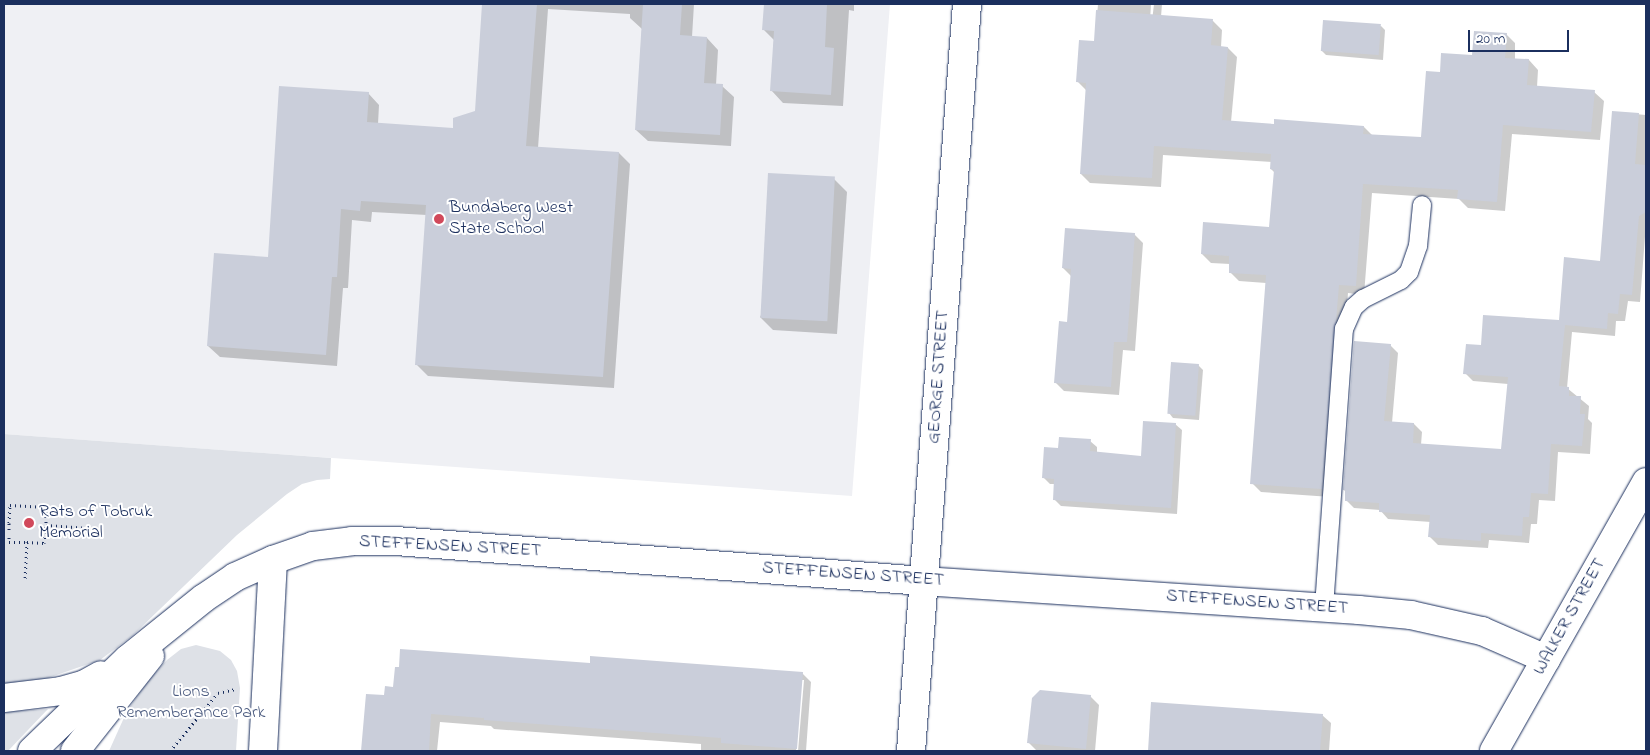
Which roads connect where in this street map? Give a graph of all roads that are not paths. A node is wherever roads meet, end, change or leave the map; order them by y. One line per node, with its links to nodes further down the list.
1 (967, 4): 5 (street, GEORGE STREET)
2 (1422, 205): 6 (lane)
3 (1646, 485): 7 (street, WALKER STREET)
4 (273, 560): 5 (street, STEFFENSEN STREET); 8 (street, STEFFENSEN STREET); 13 (street)
5 (923, 581): 6 (street, STEFFENSEN STREET); 14 (street, GEORGE STREET)
6 (1324, 607): 7 (street, STEFFENSEN STREET)
7 (1546, 659): 15 (street, WALKER STREET)
8 (134, 665): 9 (street); 10 (street, STEFFENSEN STREET); 11 (street, STEFFENSEN STREET); 12 (street)
9 (4, 698)
10 (32, 751)
11 (75, 751)
12 (95, 751)
13 (263, 751)
14 (911, 751)
15 (1494, 751)

